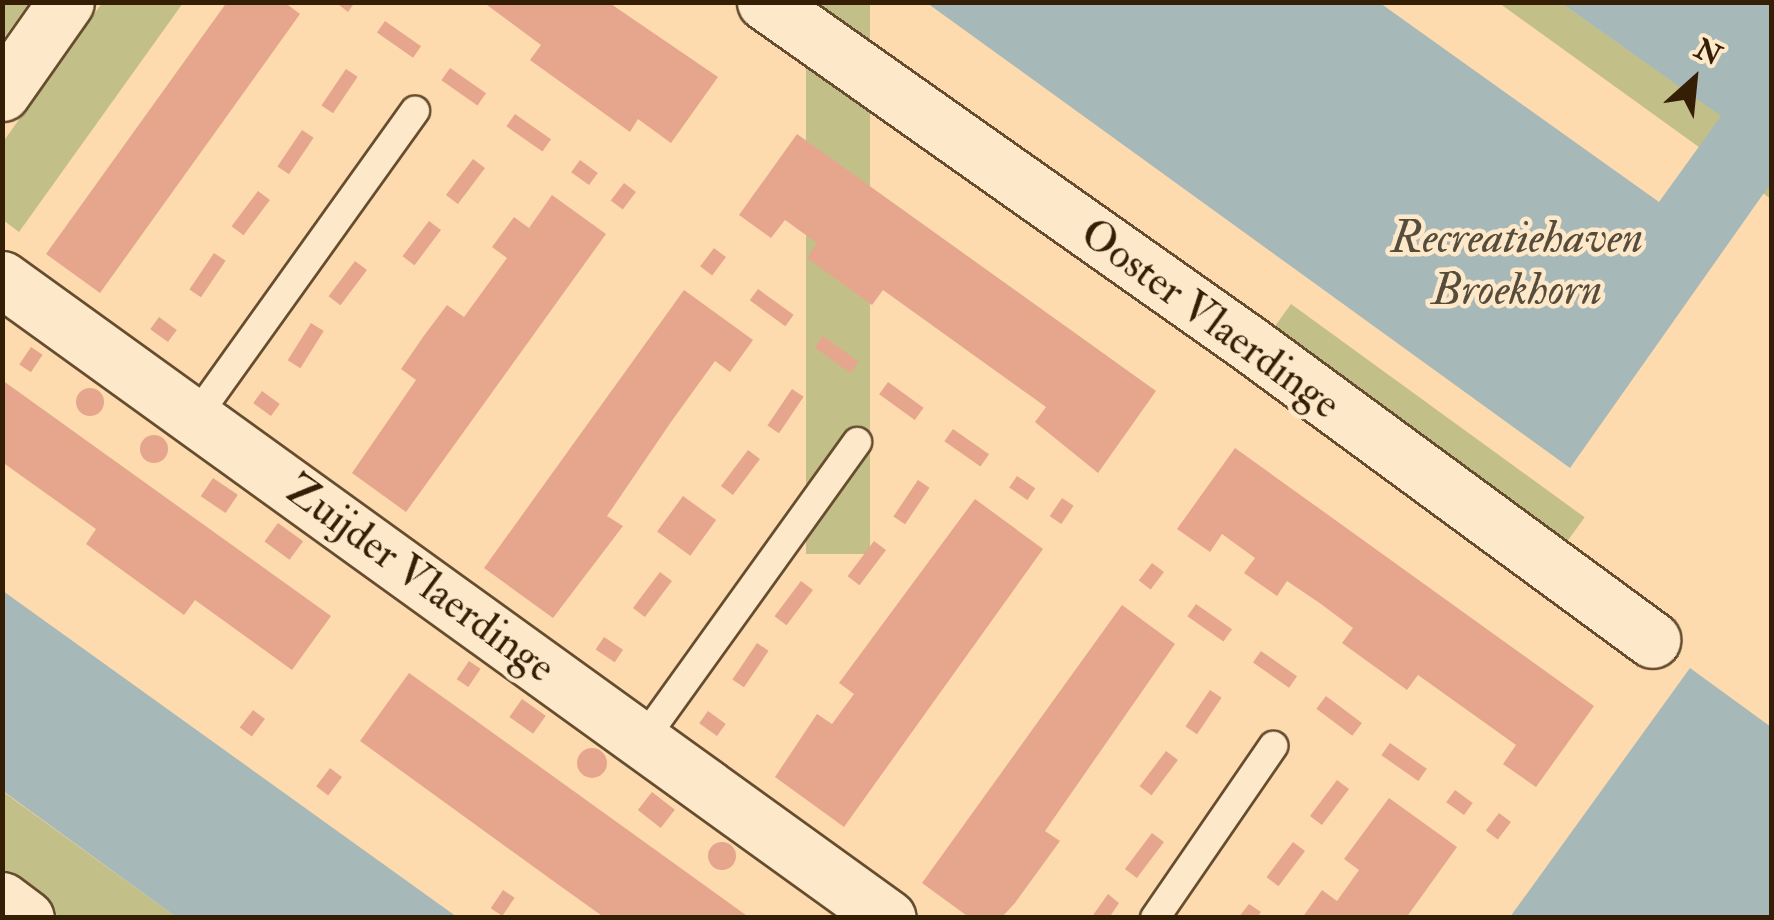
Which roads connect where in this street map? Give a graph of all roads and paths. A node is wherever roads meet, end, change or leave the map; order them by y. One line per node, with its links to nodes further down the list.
1 (66, 2): 3 (street)
2 (764, 2): 8 (street, Ooster Vlaerdinge)
3 (2, 92)
4 (416, 111): 6 (lane)
5 (2, 279): 6 (street, Zuijder Vlaerdinge)
6 (195, 418): 9 (street, Zuijder Vlaerdinge)
7 (858, 442): 9 (lane)
8 (1652, 640)
9 (644, 740): 13 (street, Zuijder Vlaerdinge)
10 (1273, 746): 14 (lane)
11 (2, 900): 12 (street)
12 (26, 918)
13 (888, 918)
14 (1155, 918)

